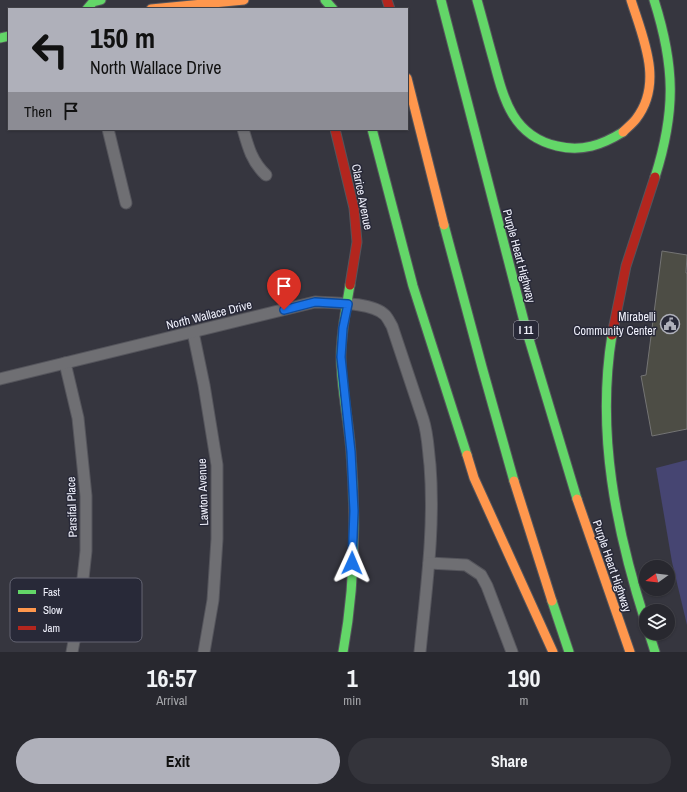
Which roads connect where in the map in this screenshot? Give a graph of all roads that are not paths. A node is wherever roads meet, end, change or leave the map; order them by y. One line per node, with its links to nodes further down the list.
1 (101, 0): 9 (main road)
2 (244, 0): 8 (main road)
3 (326, 0): 11 (main road)
4 (477, 0): 5 (main road)
5 (631, 0)
6 (654, 0): 25 (main road)
7 (442, 1): 35 (main road, Purple Heart Highway / I 11)
8 (184, 4): 10 (main road)
9 (88, 8)
10 (158, 8)
11 (338, 8)
12 (408, 82): 34 (main road)
13 (108, 130): 18 (street)
14 (244, 130): 17 (street)
15 (335, 130): 19 (main road, Clarice Avenue)
16 (372, 130): 33 (main road)
17 (266, 175)
18 (126, 203)
19 (348, 304): 20 (street, North Wallace Drive); 23 (street, North Wallace Drive); 30 (main road, Clarice Avenue)
20 (193, 332): 21 (street, North Wallace Drive); 29 (street, Lawton Avenue)
21 (65, 363): 22 (street, North Wallace Drive); 24 (street, Parsifal Place)
22 (0, 379)
23 (429, 563): 31 (street); 32 (street)
24 (83, 578)
25 (640, 604)
26 (651, 640): 36 (main road)
27 (74, 642): 28 (street, Parsifal Place)
28 (72, 652)
29 (204, 652)
30 (343, 652)
31 (420, 652)
32 (512, 652)
33 (553, 652)
34 (569, 652)
35 (630, 652)
36 (655, 652)

